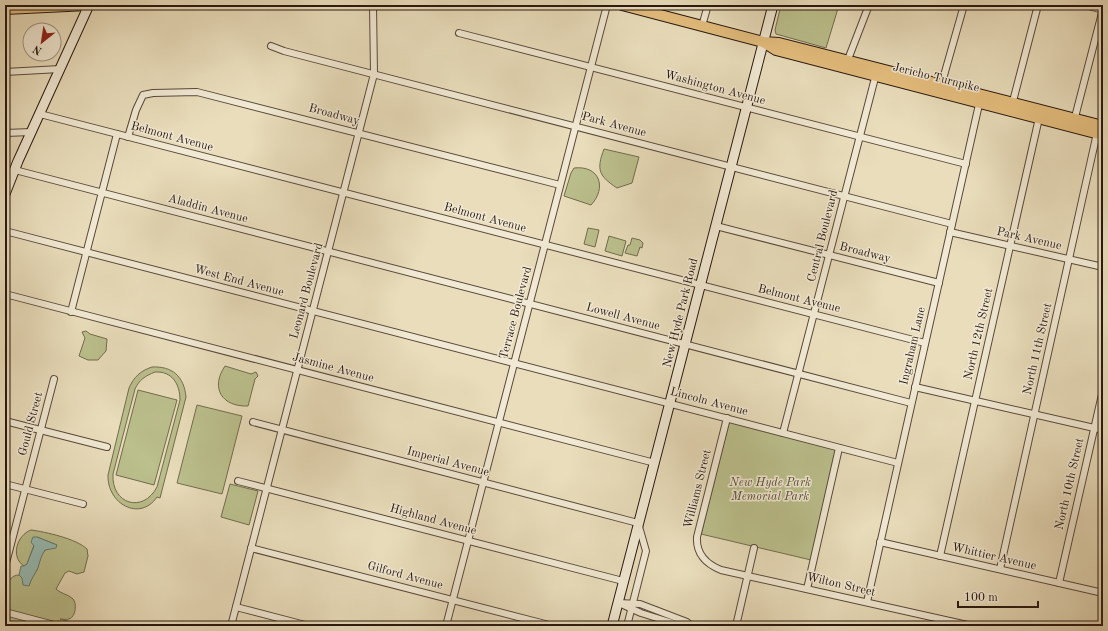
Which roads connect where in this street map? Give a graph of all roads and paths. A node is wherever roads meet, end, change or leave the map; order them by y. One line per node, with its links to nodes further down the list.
1 (88, 5): 11 (main road); 21 (main road)
2 (373, 5): 24 (street, Leonard Boulevard)
3 (607, 5): 20 (street, Terrace Boulevard)
4 (622, 5): 13 (main road, Jericho Turnpike)
5 (708, 5): 15 (street)
6 (773, 5): 17 (main road, New Hyde Park Road)
7 (869, 5): 19 (street)
8 (964, 5): 25 (street)
9 (1038, 5): 28 (street)
10 (1085, 5): 14 (street)
11 (53, 6): 12 (main road)
12 (5, 8)
13 (644, 8): 15 (main road, Jericho Turnpike)
14 (1103, 9): 32 (street)
15 (702, 26): 17 (main road, Jericho Turnpike)
16 (459, 33): 20 (street, Washington Avenue)
17 (763, 42): 19 (main road, Jericho Turnpike); 27 (main road, New Hyde Park Road)
18 (271, 46): 24 (street, Park Avenue)
19 (846, 64): 23 (main road, Jericho Turnpike)
20 (591, 67): 27 (street, Washington Avenue); 33 (street, Terrace Boulevard)
21 (60, 69): 22 (street); 29 (main road)
22 (5, 72)
23 (877, 72): 25 (main road, Jericho Turnpike); 40 (street, Central Boulevard)
24 (374, 74): 33 (street, Park Avenue); 36 (street, Leonard Boulevard)
25 (940, 89): 26 (main road, Jericho Turnpike)
26 (980, 99): 28 (main road, Jericho Turnpike); 41 (street, Ingraham Lane)
27 (746, 107): 40 (street, Washington Avenue); 42 (main road, New Hyde Park Road)
28 (1012, 107): 30 (main road, Jericho Turnpike); 31 (main road, Jericho Turnpike)
29 (40, 114): 35 (main road); 38 (street, Belmont Avenue)
30 (1059, 115): 31 (main road); 32 (main road, Jericho Turnpike)
31 (1039, 118): 32 (main road, Jericho Turnpike); 54 (street, North 12th Street)
32 (1074, 123): 34 (main road, Jericho Turnpike)
33 (576, 126): 42 (street, Park Avenue); 44 (street, Terrace Boulevard)
34 (1101, 131): 58 (street, North 11th Street)
35 (32, 132): 37 (street); 43 (main road)
36 (359, 133): 39 (street, Broadway); 44 (street, Broadway); 46 (street, Leonard Boulevard)
37 (5, 134)
38 (117, 134): 39 (street, Belmont Avenue); 45 (street)
39 (128, 137): 46 (street, Belmont Avenue)
40 (860, 137): 41 (street, Washington Avenue); 48 (street, Central Boulevard)
41 (966, 164): 49 (street, Ingraham Lane)
42 (732, 167): 48 (street, Park Avenue); 50 (main road, New Hyde Park Road)
43 (15, 170): 45 (street, Aladdin Avenue); 47 (main road)
44 (560, 185): 53 (street, Terrace Boulevard)
45 (102, 193): 55 (street); 56 (street, Aladdin Avenue)
46 (344, 193): 53 (street, Belmont Avenue); 56 (street, Leonard Boulevard)
47 (5, 194)
48 (844, 196): 49 (street, Park Avenue); 57 (street, Central Boulevard)
49 (952, 224): 52 (street, Ingraham Lane)
50 (716, 226): 57 (street, Broadway); 62 (main road, New Hyde Park Road)
51 (5, 231): 55 (street, West End Avenue)
52 (950, 232): 54 (street, Park Avenue); 61 (street, Ingraham Lane)
53 (545, 245): 62 (street, Belmont Avenue); 64 (street, Terrace Boulevard)
54 (1010, 246): 58 (street, Park Avenue); 76 (street, North 12th Street)
55 (87, 252): 65 (street, West End Avenue); 66 (street)
56 (328, 252): 59 (street, Aladdin Avenue); 65 (street, Leonard Boulevard)
57 (829, 255): 61 (street, Broadway); 67 (street, Central Boulevard)
58 (1070, 259): 60 (street, Park Avenue); 79 (street, North 11th Street)
59 (376, 264): 64 (street, Lowell Avenue)
60 (1103, 266)
61 (939, 284): 68 (street, Ingraham Lane)
62 (701, 285): 67 (street, Belmont Avenue); 69 (main road, New Hyde Park Road)
63 (5, 294): 66 (street, Jasmine Avenue)
64 (530, 304): 69 (street, Lowell Avenue); 70 (street, Terrace Boulevard)
65 (313, 311): 70 (street, West End Avenue); 71 (street, Leonard Boulevard)
66 (71, 312): 71 (street, Jasmine Avenue)
67 (814, 314): 68 (street, Belmont Avenue); 72 (street, Central Boulevard)
68 (925, 343): 74 (street, Ingraham Lane)
69 (685, 344): 72 (street, Lowell Avenue); 78 (main road, New Hyde Park Road)
70 (514, 363): 78 (street, Lincoln Avenue); 83 (street, Terrace Boulevard)
71 (298, 370): 83 (street, Jasmine Avenue); 86 (street, Leonard Boulevard)
72 (799, 374): 77 (street, Lowell Avenue); 88 (street, Central Boulevard)
73 (54, 379): 85 (street, Gould Street)
74 (915, 387): 76 (street); 77 (street, Ingraham Lane)
75 (1103, 390): 84 (street, North 10th Street)
76 (975, 401): 79 (street); 105 (street, North 12th Street)
77 (912, 403): 92 (street, Ingraham Lane)
78 (670, 404): 80 (street, Lincoln Avenue); 91 (main road, New Hyde Park Road)
79 (1035, 414): 84 (street); 108 (street, North 11th Street)
80 (727, 418): 88 (street, Lincoln Avenue); 106 (street, Williams Street)
81 (5, 421): 85 (street)
82 (253, 422): 86 (street, Imperial Avenue)
83 (499, 422): 91 (street, Jasmine Avenue); 94 (street, Terrace Boulevard)
84 (1094, 428): 87 (street); 111 (street, North 10th Street)
85 (40, 430): 89 (street); 97 (street, Gould Street)
86 (282, 430): 94 (street, Imperial Avenue); 96 (street, Leonard Boulevard)
87 (1103, 430)
88 (783, 433): 90 (street, Lincoln Avenue)
89 (107, 447)
90 (839, 448): 92 (street, Lincoln Avenue); 112 (street)
91 (655, 463): 99 (main road, New Hyde Park Road)
92 (898, 463): 101 (street, Ingraham Lane)
93 (238, 481): 96 (street, Highland Avenue)
94 (484, 482): 99 (street, Imperial Avenue); 100 (street, Terrace Boulevard)
95 (5, 484): 97 (street)
96 (267, 488): 100 (street, Highland Avenue); 103 (street, Leonard Boulevard)
97 (25, 489): 98 (street); 102 (street, Gould Street)
98 (83, 504)
99 (638, 523): 110 (main road, New Hyde Park Road); 117 (street)
100 (468, 541): 110 (street, Highland Avenue); 114 (street, Terrace Boulevard)
101 (880, 542): 105 (street, Whittier Avenue); 115 (street, Ingraham Lane)
102 (7, 548): 107 (street, Gould Street)
103 (252, 548): 114 (street, Gilford Avenue); 118 (street, Leonard Boulevard)
104 (754, 548): 109 (street)
105 (940, 556): 108 (street, Whittier Avenue)
106 (706, 562): 109 (street, Wilton Street)
107 (5, 567)
108 (1000, 569): 111 (street, Whittier Avenue)
109 (748, 575): 112 (street, Wilton Street); 130 (street)
110 (623, 581): 116 (main road, New Hyde Park Road)
111 (1059, 583): 113 (street, Whittier Avenue)
112 (807, 589): 115 (street, Wilton Street)
113 (1103, 593)
114 (453, 600): 124 (street, Terrace Boulevard); 125 (street, Gilford Avenue)
115 (867, 602): 131 (street, Wilton Street)
116 (618, 603): 117 (street); 119 (street); 126 (main road, New Hyde Park Road)
117 (633, 603): 119 (street); 129 (street)
118 (236, 607): 122 (street, Leonard Boulevard); 123 (street)
119 (631, 610): 127 (street); 128 (street)
120 (5, 612): 121 (street)
121 (58, 626)
122 (231, 626)
123 (309, 626)
124 (446, 626)
125 (553, 626)
126 (612, 626)
127 (627, 626)
128 (682, 626)
129 (692, 626)
130 (736, 626)
131 (972, 626)

